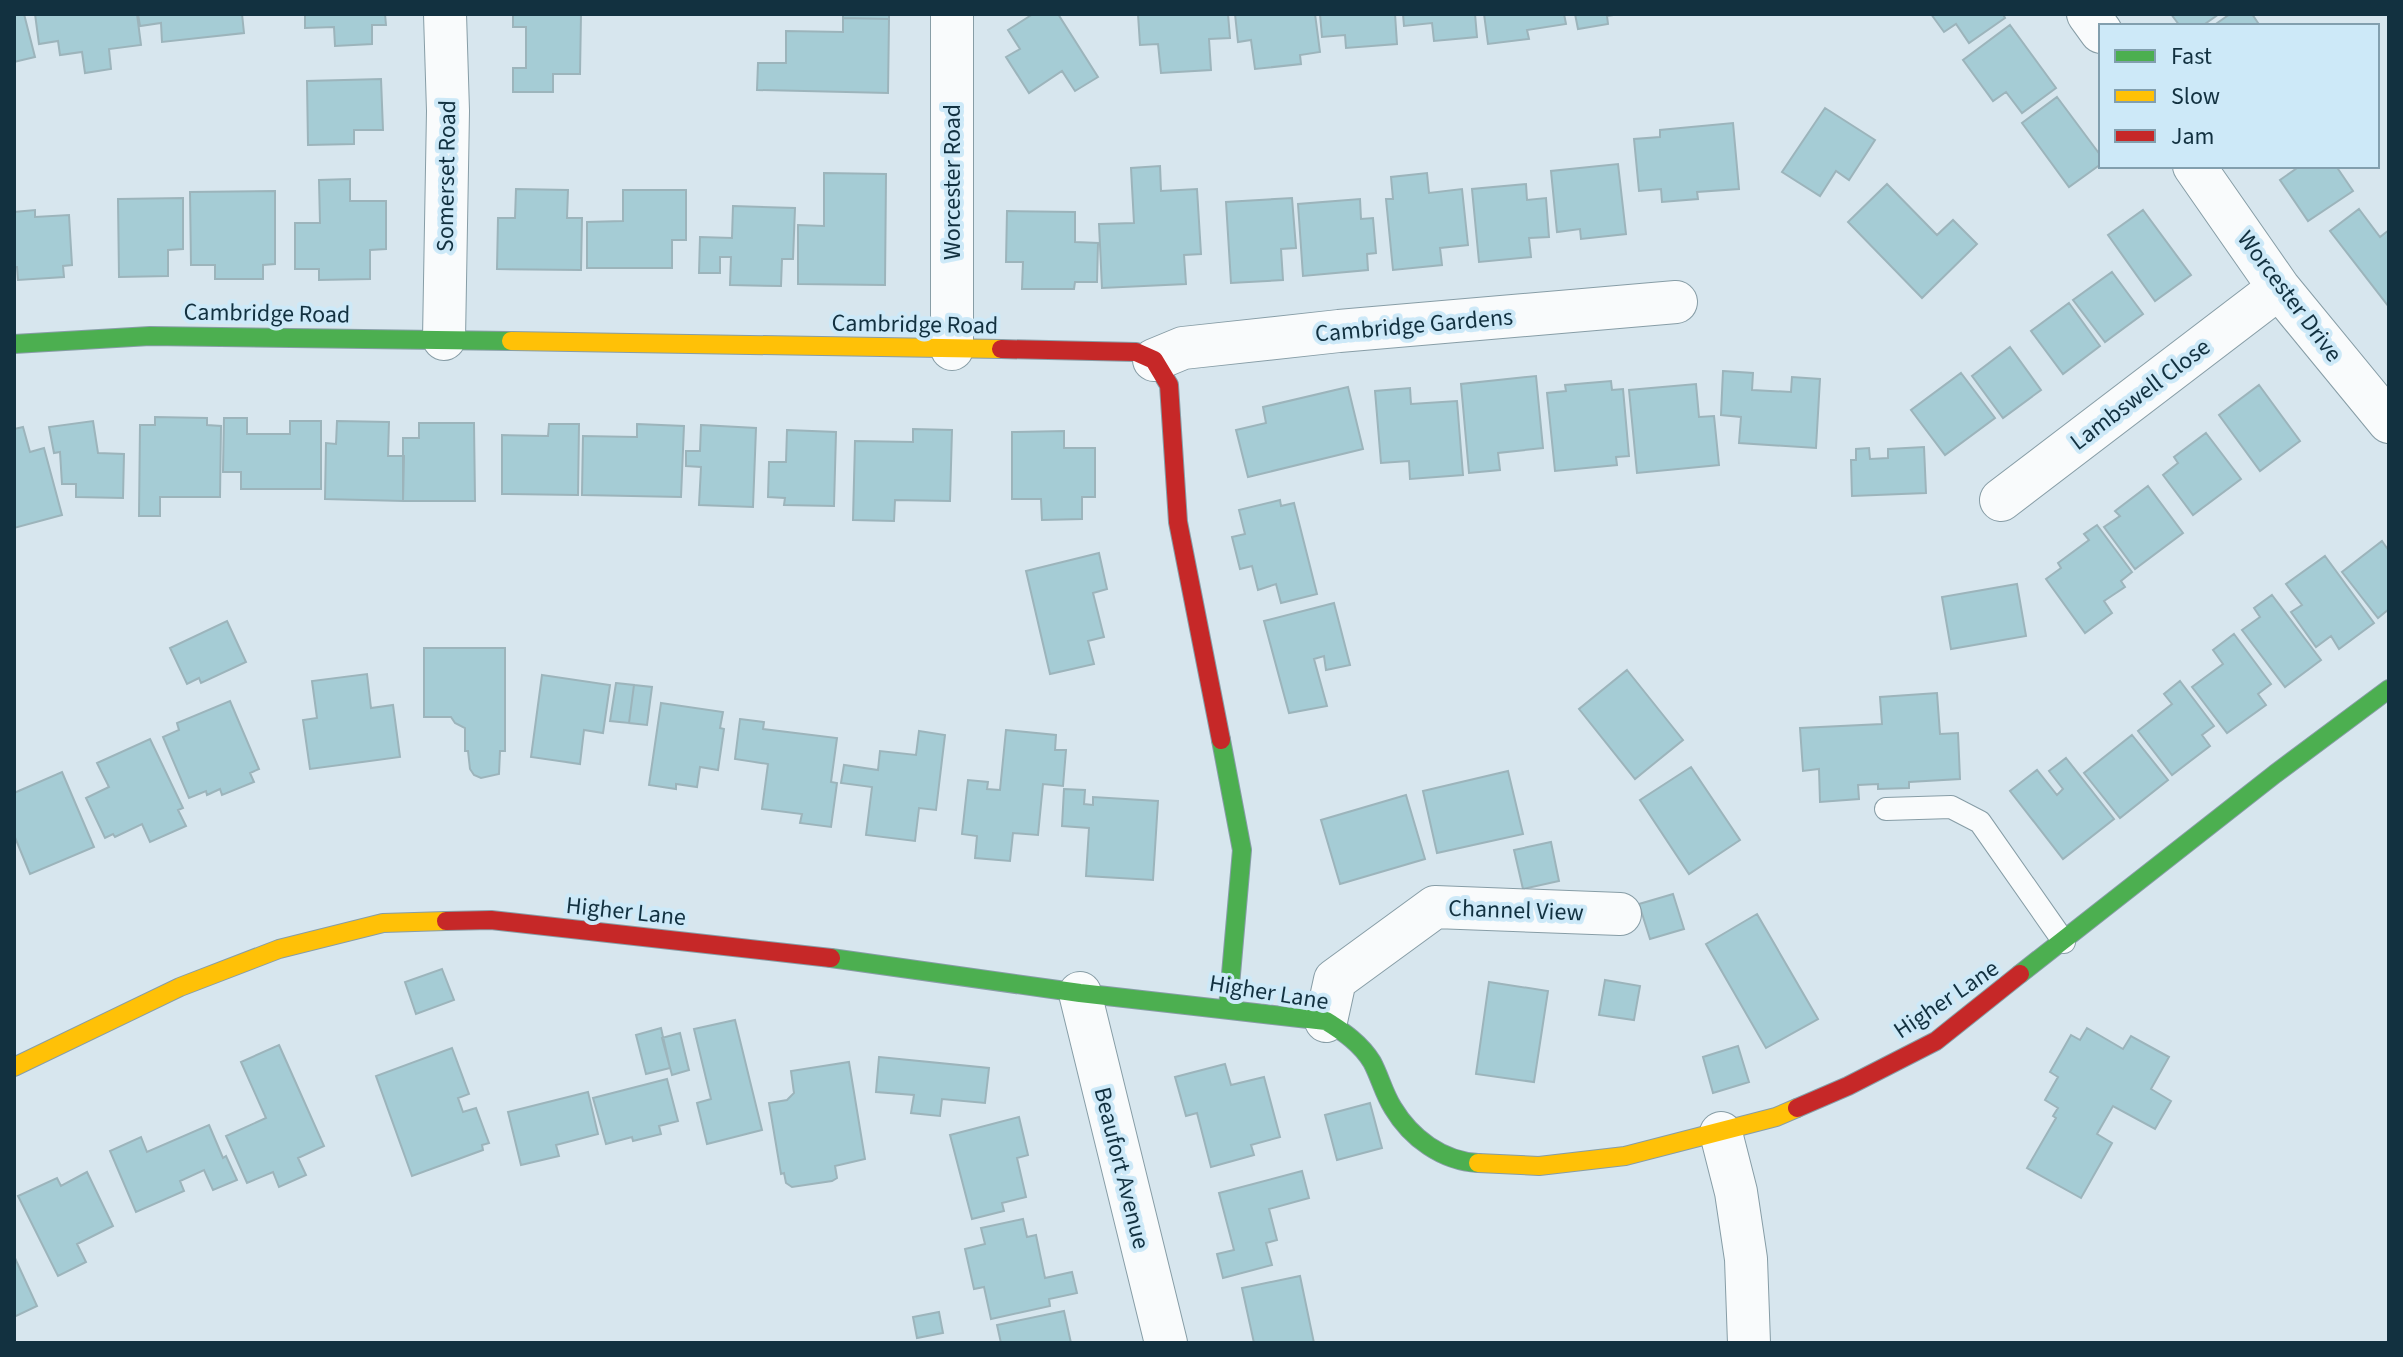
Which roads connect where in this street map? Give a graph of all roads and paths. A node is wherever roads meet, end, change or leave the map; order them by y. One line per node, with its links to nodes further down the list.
1 (445, 14): 6 (street, Somerset Road)
2 (952, 14): 8 (street, Worcester Road)
3 (2195, 168): 4 (street, Worcester Drive)
4 (2279, 288): 10 (street, Worcester Drive); 11 (street, Lambswell Close)
5 (1676, 302): 9 (street, Cambridge Gardens)
6 (444, 339): 7 (street, Cambridge Road); 8 (street, Cambridge Road)
7 (14, 344)
8 (952, 349): 9 (street, Cambridge Road)
9 (1154, 360): 17 (street)
10 (2388, 418)
11 (2001, 500)
12 (2389, 689): 15 (street, Higher Lane)
13 (1886, 809): 15 (lane)
14 (1620, 914): 18 (street, Channel View)
15 (2064, 942): 20 (street, Higher Lane)
16 (1080, 993): 17 (street, Higher Lane); 19 (street, Higher Lane); 21 (street, Beaufort Avenue)
17 (1228, 1008): 18 (street, Higher Lane)
18 (1326, 1021): 20 (street, Higher Lane)
19 (14, 1067)
20 (1721, 1133): 22 (street)
21 (1166, 1343)
22 (1749, 1343)

